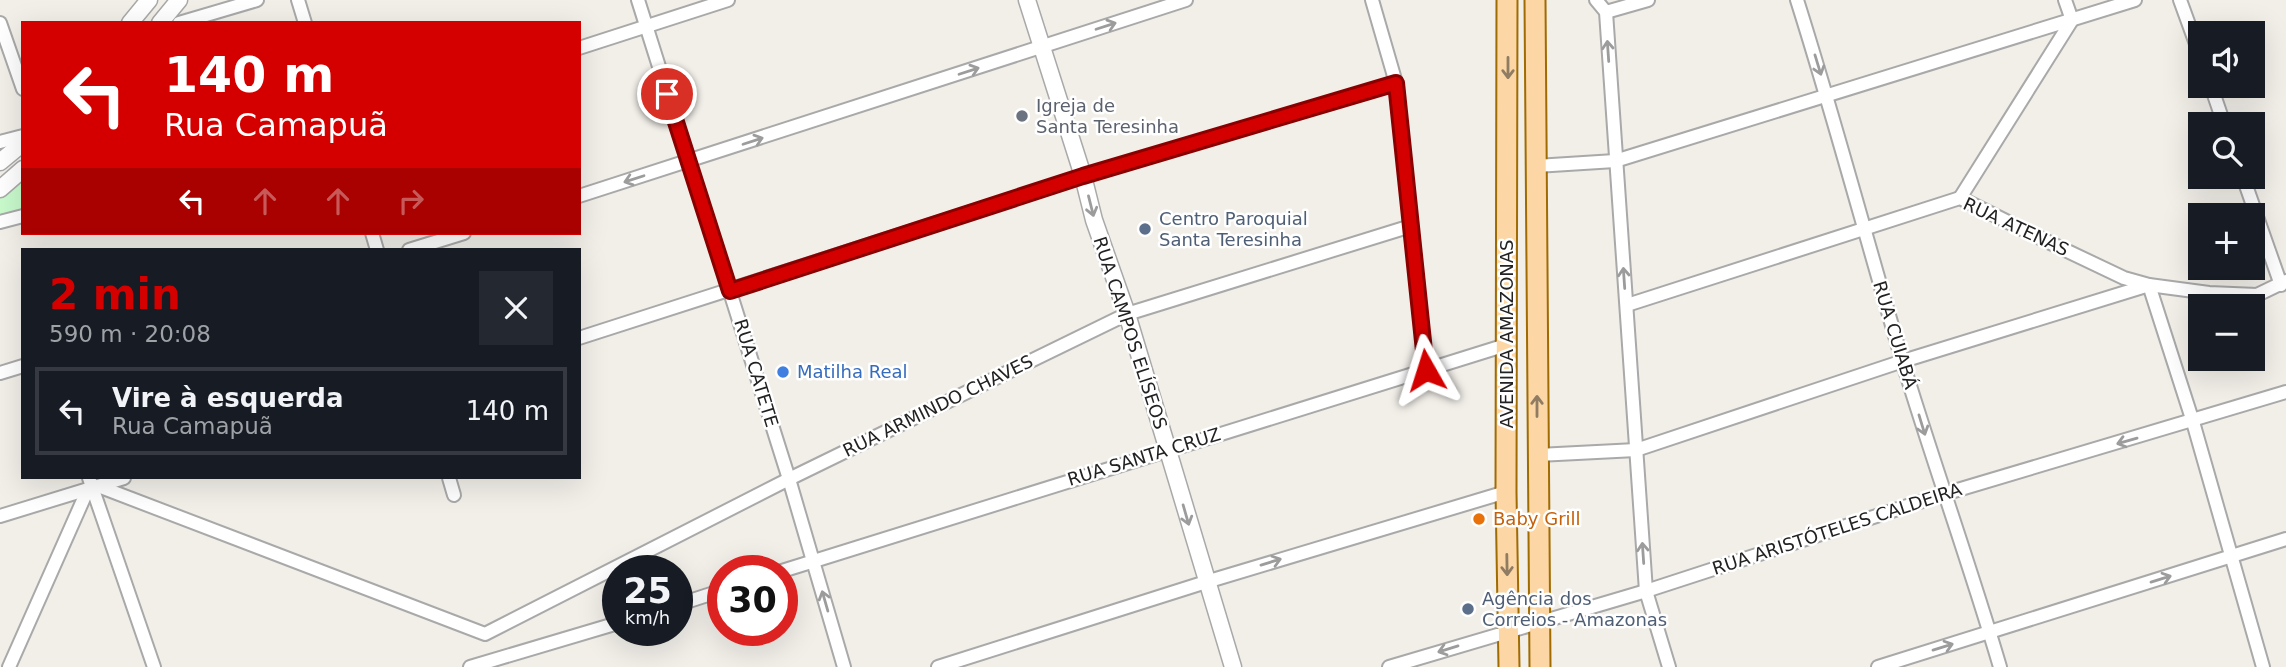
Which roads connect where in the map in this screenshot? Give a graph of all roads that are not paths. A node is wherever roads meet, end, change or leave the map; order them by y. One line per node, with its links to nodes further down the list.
1 (149, 0): 20 (street)
2 (179, 0): 21 (street)
3 (257, 0): 22 (street)
4 (298, 0): 23 (street)
5 (638, 0): 26 (street, RUA CATETE)
6 (728, 0): 26 (street)
7 (1027, 0): 28 (street, RUA CAMPOS ELÍSEOS)
8 (1186, 0): 28 (street, one-way to 8)
9 (1372, 0): 30 (street)
10 (1507, 0): 57 (main road, AVENIDA AMAZONAS, one-way to 57)
11 (1535, 0): 38 (main road, AVENIDA AMAZONAS)
12 (1596, 0): 18 (street)
13 (1648, 0): 18 (street)
14 (1797, 0): 31 (street, RUA CUIABÁ, one-way to 31)
15 (2065, 0): 19 (street)
16 (2135, 0): 19 (street)
17 (2180, 0): 24 (street)
18 (1606, 12): 35 (street, one-way to 18)
19 (2072, 20): 31 (street); 44 (street)
20 (132, 21)
21 (162, 21)
22 (186, 21)
23 (304, 21)
24 (2188, 22)
25 (0, 23): 29 (street)
26 (646, 27): 27 (street); 37 (street, RUA CATETE)
27 (581, 47)
28 (1041, 47): 37 (street, one-way to 28); 40 (street, RUA CAMPOS ELÍSEOS)
29 (21, 83)
30 (1396, 83): 40 (street); 47 (street)
31 (1827, 95): 35 (street); 48 (street, RUA CUIABÁ)
32 (21, 137): 33 (street)
33 (0, 142)
34 (21, 145): 36 (street)
35 (1615, 161): 38 (street); 54 (street, one-way to 35)
36 (0, 162)
37 (688, 162): 43 (street, one-way to 43); 53 (street, RUA CATETE)
38 (1536, 166): 66 (main road, AVENIDA AMAZONAS, one-way to 38)
39 (21, 171): 41 (street)
40 (1083, 176): 53 (street); 55 (street, RUA CAMPOS ELÍSEOS, one-way to 55)
41 (0, 189)
42 (2248, 189): 51 (street)
43 (581, 195)
44 (1961, 198): 48 (street, RUA ATENAS); 52 (street, RUA ATENAS)
45 (21, 217): 46 (street)
46 (0, 222)
47 (1411, 226): 55 (street, RUA ARMINDO CHAVES); 60 (street)
48 (1864, 231): 54 (street, RUA ATENAS); 58 (street, RUA CUIABÁ)
49 (458, 235): 50 (street)
50 (415, 248)
51 (2284, 283): 52 (street, RUA ATENAS)
52 (2149, 285): 58 (street); 63 (street)
53 (730, 291): 56 (street); 69 (street, RUA CATETE)
54 (1627, 305): 65 (street)
55 (1127, 314): 64 (street, RUA CAMPOS ELÍSEOS); 69 (street, RUA ARMINDO CHAVES)
56 (581, 337)
57 (1506, 345): 60 (street, RUA SANTA CRUZ); 71 (main road, AVENIDA AMAZONAS)
58 (1903, 361): 65 (street); 72 (street, RUA CUIABÁ, one-way to 72)
59 (21, 367): 61 (street)
60 (1426, 370): 64 (street, RUA SANTA CRUZ)
61 (0, 373)
62 (2286, 392): 63 (street, RUA ARISTÓTELES CALDEIRA)
63 (2193, 422): 72 (street, RUA ARISTÓTELES CALDEIRA, one-way to 72); 76 (street)
64 (1167, 449): 77 (street, RUA SANTA CRUZ); 79 (street, RUA CAMPOS ELÍSEOS, one-way to 79)
65 (1636, 450): 66 (street); 80 (street, one-way to 65)
66 (1538, 454): 81 (main road, AVENIDA AMAZONAS)
67 (119, 479): 70 (street)
68 (449, 479): 73 (street)
69 (789, 479): 70 (street, RUA ARMINDO CHAVES); 77 (street, RUA CATETE)
70 (92, 485): 74 (street); 86 (street); 87 (street)
71 (1506, 492): 79 (street, one-way to 71); 83 (main road, AVENIDA AMAZONAS, one-way to 83)
72 (1944, 494): 80 (street, RUA ARISTÓTELES CALDEIRA); 84 (street, RUA CUIABÁ)
73 (454, 495)
74 (0, 516)
75 (2286, 539): 76 (street)
76 (2232, 556): 84 (street, one-way to 76); 99 (street)
77 (813, 561): 78 (street, RUA SANTA CRUZ); 90 (street, RUA CATETE, one-way to 77)
78 (798, 566)
79 (1206, 582): 91 (street); 92 (street, RUA CAMPOS ELÍSEOS)
80 (1646, 591): 81 (street, RUA ARISTÓTELES CALDEIRA); 96 (street)
81 (1539, 621): 83 (street, RUA ARISTÓTELES CALDEIRA); 95 (main road, AVENIDA AMAZONAS)
82 (602, 628): 85 (street)
83 (1508, 631): 93 (street, RUA ARISTÓTELES CALDEIRA, one-way to 93); 94 (main road, AVENIDA AMAZONAS)
84 (1990, 632): 97 (street, one-way to 84); 98 (street, RUA CUIABÁ)
85 (520, 651): 88 (street); 89 (street)
86 (9, 667)
87 (154, 667)
88 (470, 667)
89 (509, 667)
90 (844, 667)
91 (938, 667)
92 (1233, 667)
93 (1389, 667)
94 (1510, 667)
95 (1540, 667)
96 (1669, 667)
97 (1878, 667)
98 (2000, 667)
99 (2263, 667)

